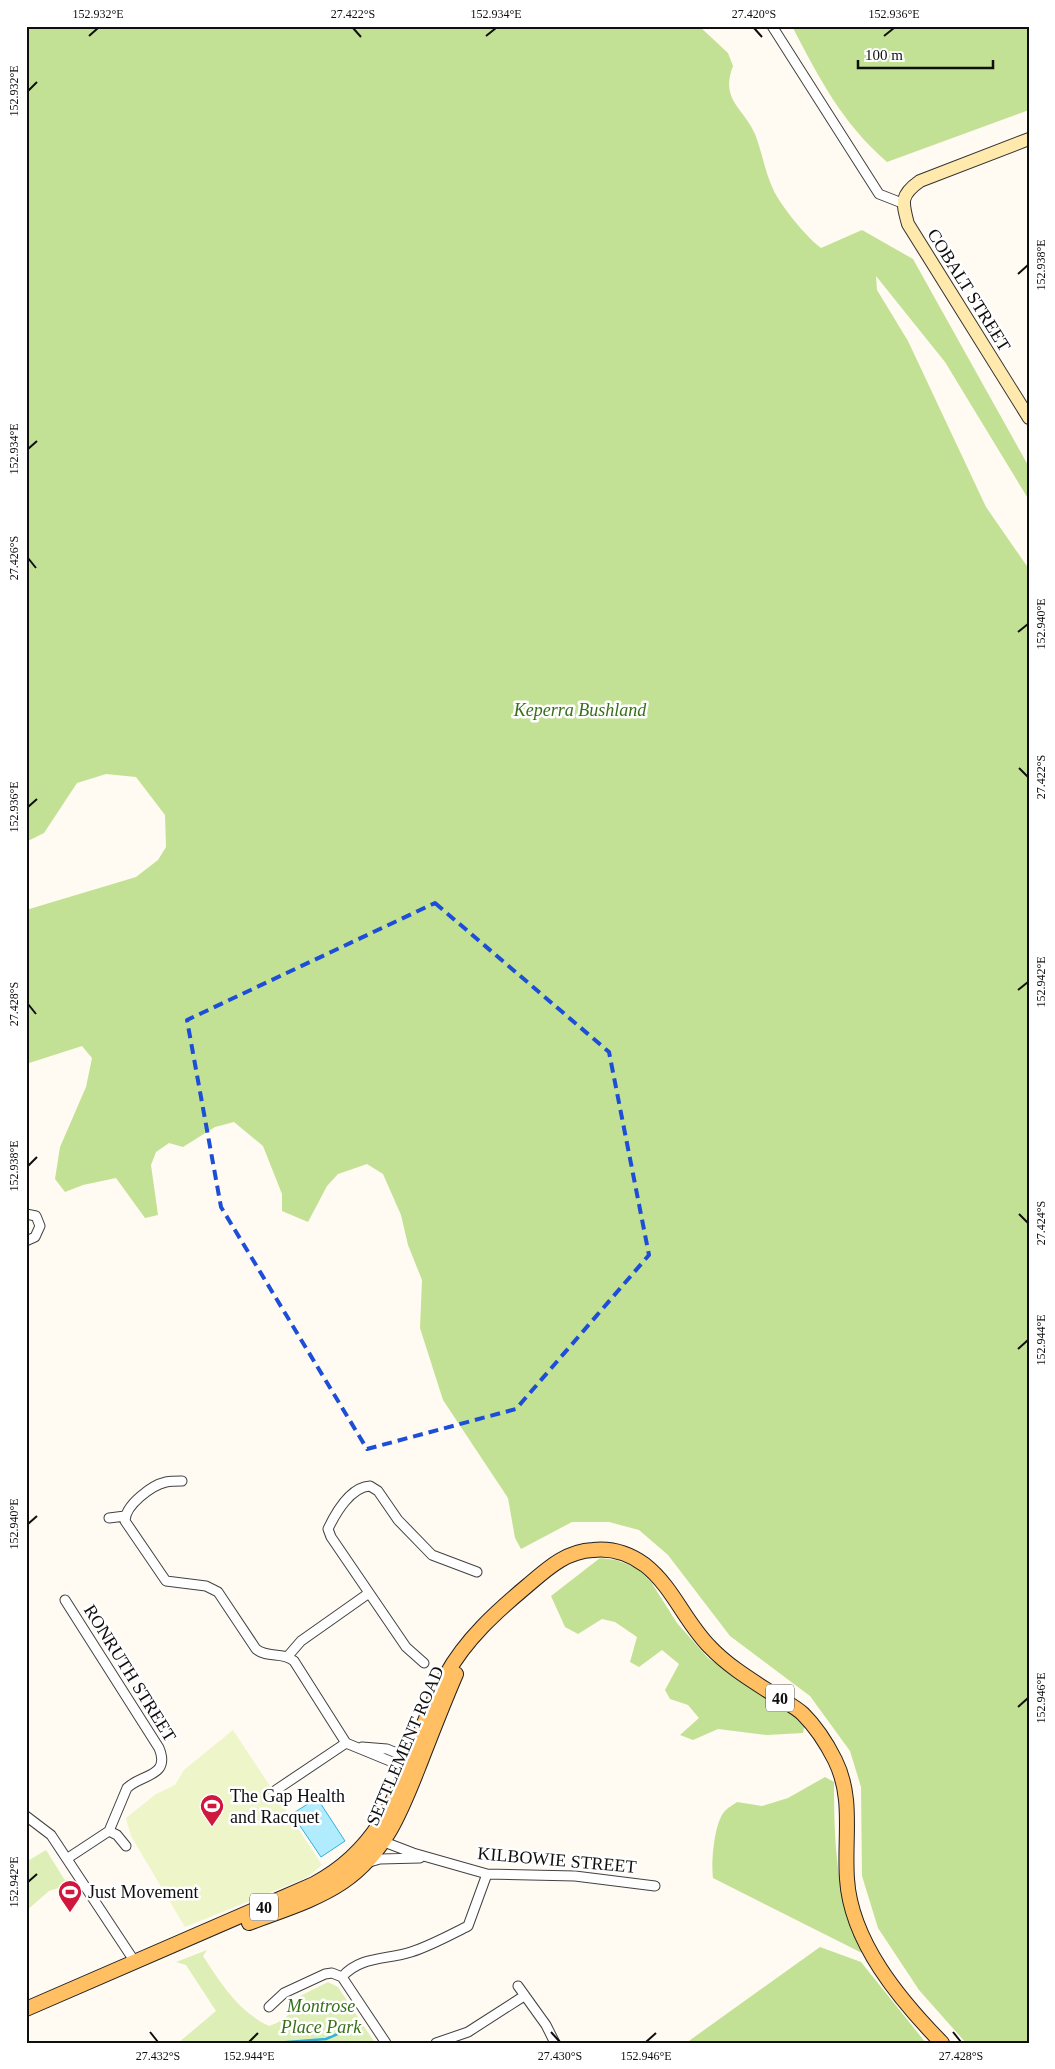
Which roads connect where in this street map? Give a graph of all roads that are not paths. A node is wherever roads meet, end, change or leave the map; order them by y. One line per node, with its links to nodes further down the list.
1 (772, 26): 3 (street)
2 (1029, 139): 3 (street)
3 (902, 203): 4 (street, COBALT STREET)
4 (1029, 418)
5 (26, 1214): 6 (street)
6 (26, 1241)
7 (182, 1481): 8 (street)
8 (125, 1516): 9 (street); 13 (street)
9 (109, 1518)
10 (476, 1572): 11 (street)
11 (369, 1593): 13 (street); 14 (street)
12 (65, 1600): 19 (street, RONRUTH STREET)
13 (288, 1656): 15 (street)
14 (424, 1663)
15 (350, 1745): 16 (street); 17 (street)
16 (412, 1765): 20 (main road, SETTLEMENT ROAD / 40); 36 (main road, SETTLEMENT ROAD / 40)
17 (276, 1790)
18 (26, 1816): 22 (street)
19 (109, 1831): 21 (street); 22 (street)
20 (378, 1839): 23 (street, KILBOWIE STREET); 24 (main road, SETTLEMENT ROAD / 40); 27 (main road, SETTLEMENT ROAD / 40)
21 (126, 1846)
22 (68, 1858): 27 (street)
23 (430, 1858): 24 (street); 25 (street, KILBOWIE STREET)
24 (366, 1863): 27 (main road, SETTLEMENT ROAD / 40)
25 (487, 1874): 26 (street, KILBOWIE STREET); 28 (street)
26 (655, 1886)
27 (139, 1960): 32 (main road, SETTLEMENT ROAD / 40)
28 (342, 1977): 31 (street); 33 (street)
29 (518, 1986): 30 (street)
30 (524, 1996): 34 (street); 35 (street)
31 (269, 2007)
32 (26, 2009)
33 (386, 2043)
34 (436, 2043)
35 (555, 2043)
36 (942, 2043)

